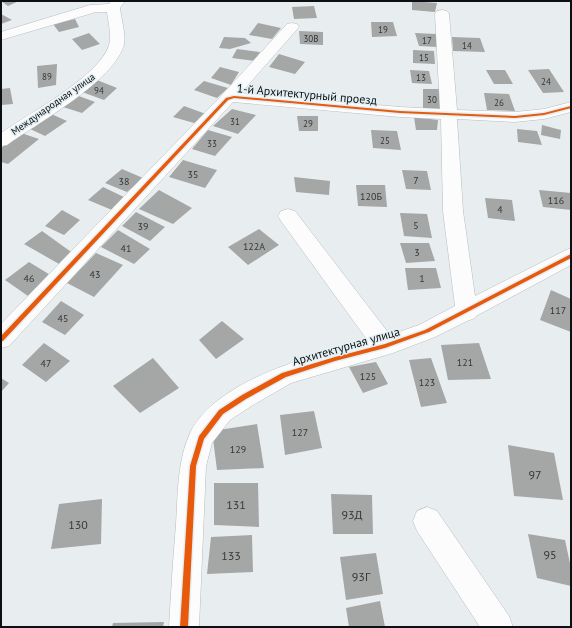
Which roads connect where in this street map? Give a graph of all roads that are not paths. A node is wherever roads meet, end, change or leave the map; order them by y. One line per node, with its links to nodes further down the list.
1 (78, 1): 3 (street)
2 (115, 4): 3 (street); 10 (street, Международная улица)
3 (95, 8): 6 (street)
4 (442, 14): 9 (street)
5 (292, 27): 7 (street, 1-й Архитектурный проезд)
6 (1, 36)
7 (227, 99): 9 (street, 1-й Архитектурный проезд); 14 (street, 1-й Архитектурный проезд)
8 (571, 107): 9 (street, 1-й Архитектурный проезд)
9 (449, 114): 13 (street)
10 (1, 141)
11 (288, 216): 15 (street)
12 (571, 256): 13 (street, Архитектурная улица)
13 (467, 312): 15 (street, Архитектурная улица)
14 (1, 339)
15 (385, 346): 17 (street, Архитектурная улица)
16 (427, 521): 18 (street)
17 (184, 627)
18 (498, 627)

